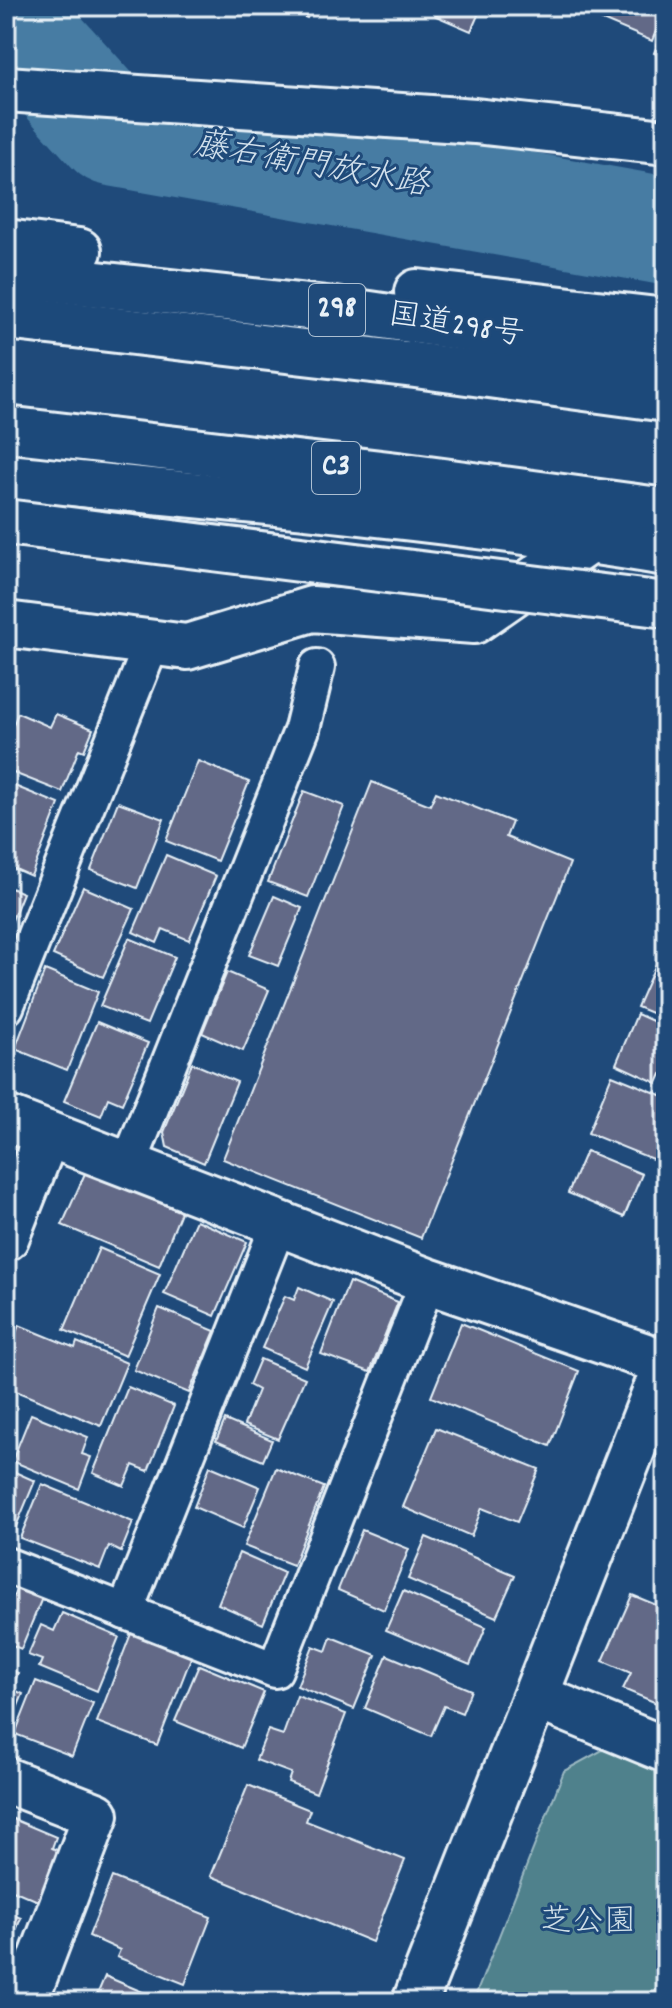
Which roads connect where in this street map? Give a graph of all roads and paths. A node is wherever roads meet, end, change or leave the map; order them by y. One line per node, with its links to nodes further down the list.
1 (6, 89): 2 (main road)
2 (666, 142)
3 (6, 242): 6 (main road)
4 (6, 274): 7 (main road, 国道298号 / 298)
5 (6, 317): 8 (main road)
6 (666, 321)
7 (666, 358)
8 (666, 399)
9 (6, 429): 11 (main road, C3)
10 (6, 477): 13 (main road)
11 (666, 511)
12 (6, 522): 15 (main road, bridge)
13 (589, 541): 14 (main road); 17 (main road)
14 (666, 553)
15 (666, 605)
16 (6, 624): 17 (main road)
17 (152, 643): 19 (lane)
18 (317, 667): 22 (lane)
19 (6, 1007)
20 (6, 1118): 21 (main road)
21 (47, 1134): 22 (main road); 24 (main road)
22 (128, 1166): 23 (main road)
23 (279, 1223): 25 (main road); 28 (lane)
24 (6, 1238)
25 (428, 1281): 26 (main road); 28 (lane)
26 (666, 1363): 29 (main road)
27 (6, 1565): 28 (lane)
28 (125, 1612)
29 (537, 1697): 30 (main road); 33 (main road)
30 (666, 1750)
31 (6, 1780): 32 (main road)
32 (25, 2002)
33 (415, 2002)

